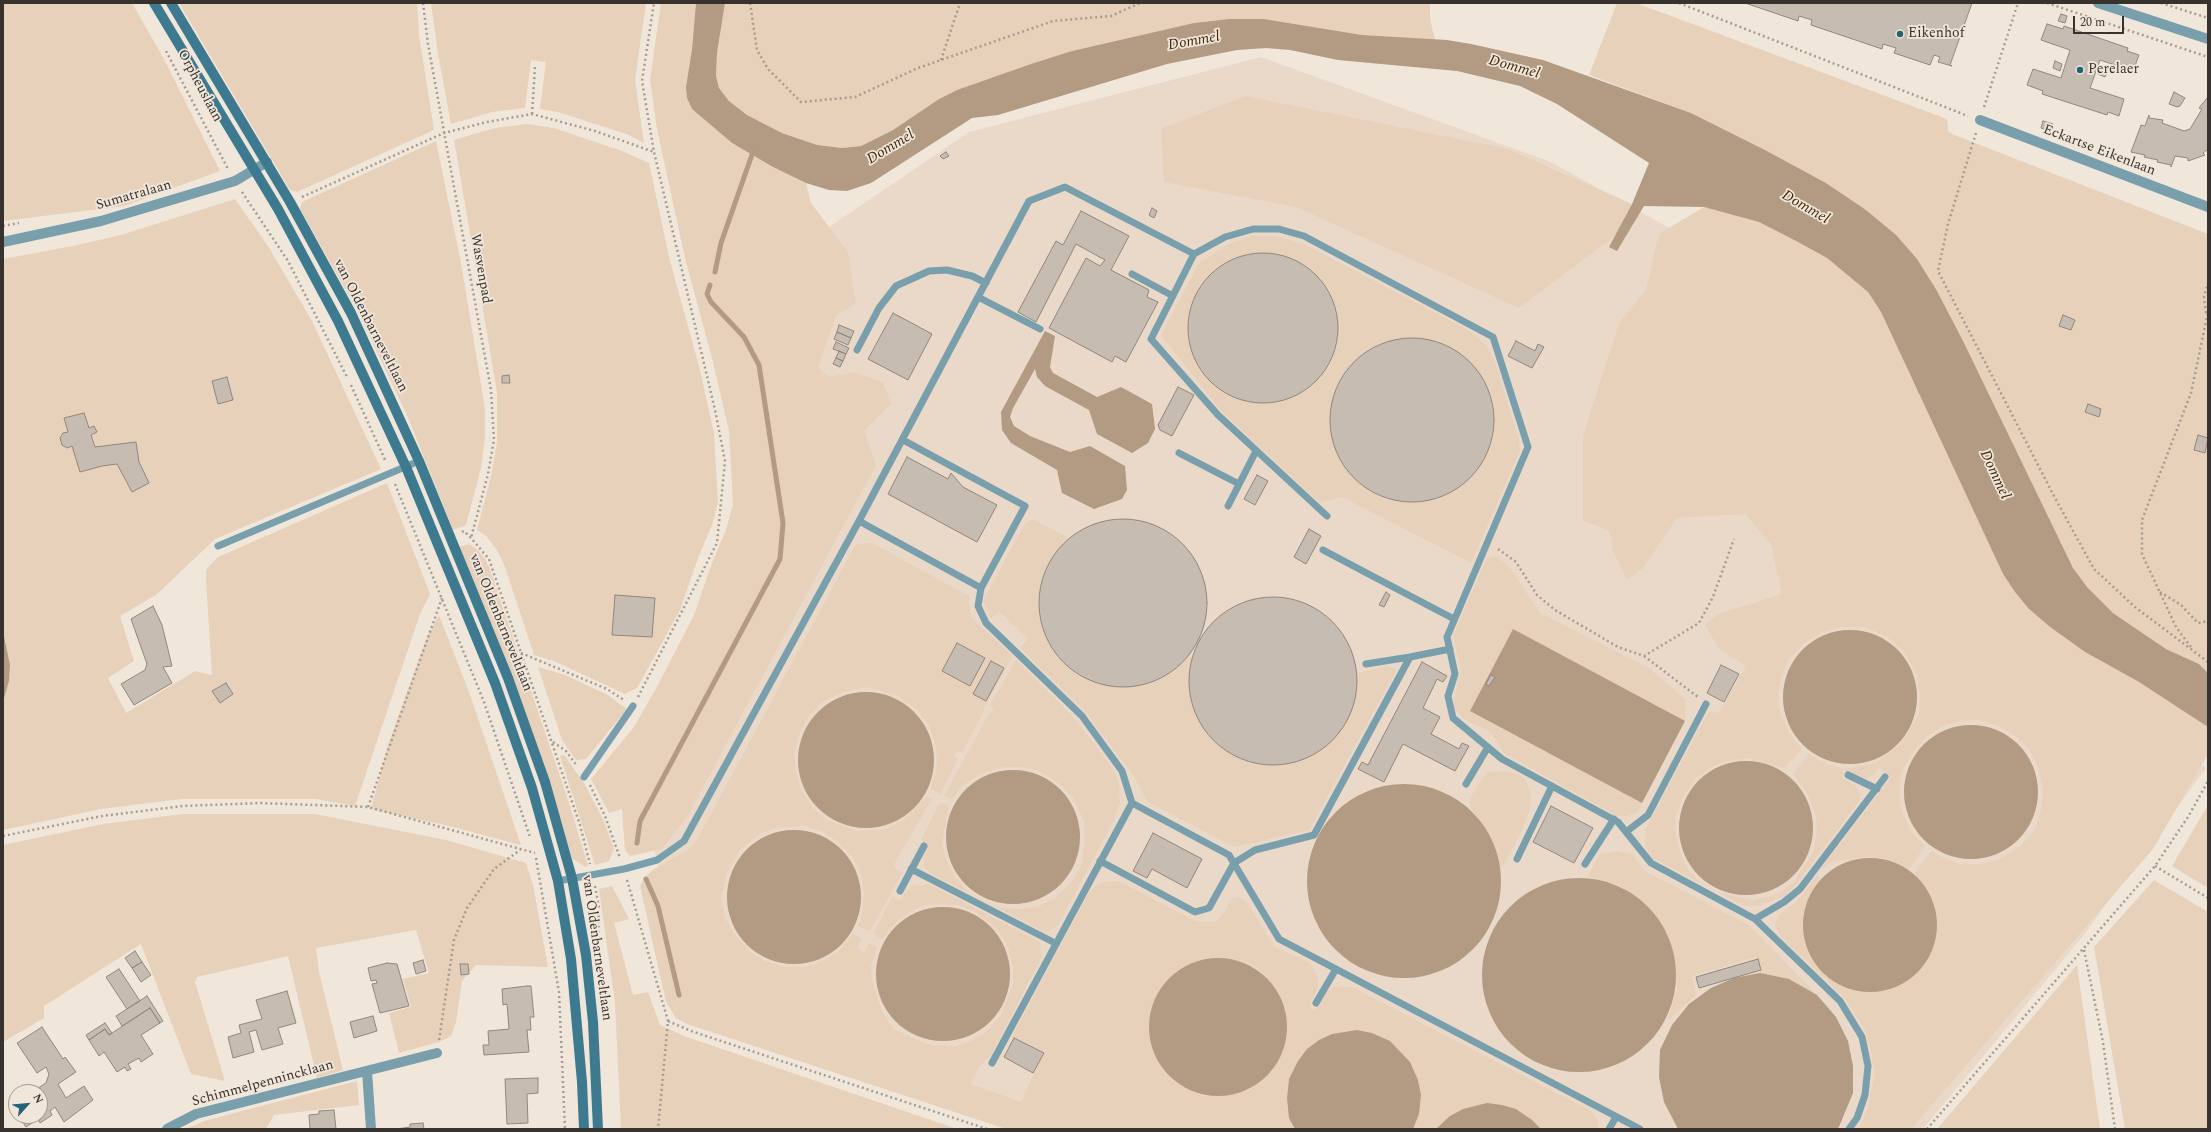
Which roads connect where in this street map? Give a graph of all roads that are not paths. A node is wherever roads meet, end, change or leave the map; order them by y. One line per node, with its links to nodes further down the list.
1 (154, 3): 7 (main road, Orpheuslaan)
2 (171, 3): 6 (main road, Orpheuslaan)
3 (2098, 3): 4 (street)
4 (2208, 39)
5 (1980, 120): 8 (street, Eckartse Eikenlaan)
6 (267, 162): 7 (street, Sumatralaan); 20 (main road, van Oldenbarneveltlaan)
7 (254, 170): 9 (street, Sumatralaan); 21 (main road, van Oldenbarneveltlaan)
8 (2208, 207)
9 (3, 242)
10 (1194, 254): 12 (lane); 13 (lane); 29 (lane)
11 (1132, 274): 13 (lane)
12 (986, 283): 14 (lane); 16 (lane)
13 (1173, 296): 18 (lane)
14 (978, 297): 15 (lane); 17 (lane)
15 (1040, 329)
16 (857, 350)
17 (902, 440): 25 (lane); 28 (lane)
18 (1256, 451): 22 (lane); 24 (lane)
19 (1178, 453): 22 (lane)
20 (419, 461): 21 (lane); 51 (main road, van Oldenbarneveltlaan)
21 (406, 467): 26 (lane); 52 (main road, van Oldenbarneveltlaan)
22 (1239, 484): 23 (lane)
23 (1228, 506)
24 (1327, 516)
25 (860, 522): 28 (lane); 51 (lane)
26 (218, 546)
27 (1323, 550): 29 (lane)
28 (981, 588): 42 (lane)
29 (1454, 619): 30 (lane)
30 (1450, 649): 31 (lane); 35 (lane)
31 (1410, 657): 32 (lane); 48 (lane)
32 (1366, 664)
33 (1706, 704): 44 (lane)
34 (633, 706): 37 (lane)
35 (1488, 747): 39 (lane); 40 (lane)
36 (1848, 775): 41 (lane)
37 (584, 777)
38 (1886, 777): 41 (lane)
39 (1466, 784)
40 (1552, 786): 43 (lane); 46 (lane)
41 (1877, 789): 54 (lane)
42 (1132, 803): 47 (lane); 48 (lane)
43 (1614, 819): 44 (lane); 49 (lane)
44 (1626, 832): 54 (lane)
45 (924, 846): 50 (lane)
46 (1517, 859)
47 (1100, 861): 48 (lane); 55 (lane)
48 (1234, 863): 56 (lane)
49 (1585, 864)
50 (911, 869): 53 (lane); 55 (lane)
51 (572, 878): 52 (lane); 65 (main road, van Oldenbarneveltlaan)
52 (558, 881): 64 (main road, van Oldenbarneveltlaan)
53 (900, 891)
54 (1755, 918): 68 (lane)
55 (1056, 943): 59 (lane)
56 (1336, 969): 57 (lane); 61 (lane)
57 (1316, 1003)
58 (437, 1053): 60 (street, Schimmelpennincklaan)
59 (992, 1063)
60 (367, 1071): 62 (street, Schimmelpennincklaan); 63 (street)
61 (1616, 1117): 66 (lane); 67 (lane)
62 (167, 1129)
63 (371, 1129)
64 (584, 1129)
65 (598, 1129)
66 (1609, 1129)
67 (1640, 1129)
68 (1849, 1129)

